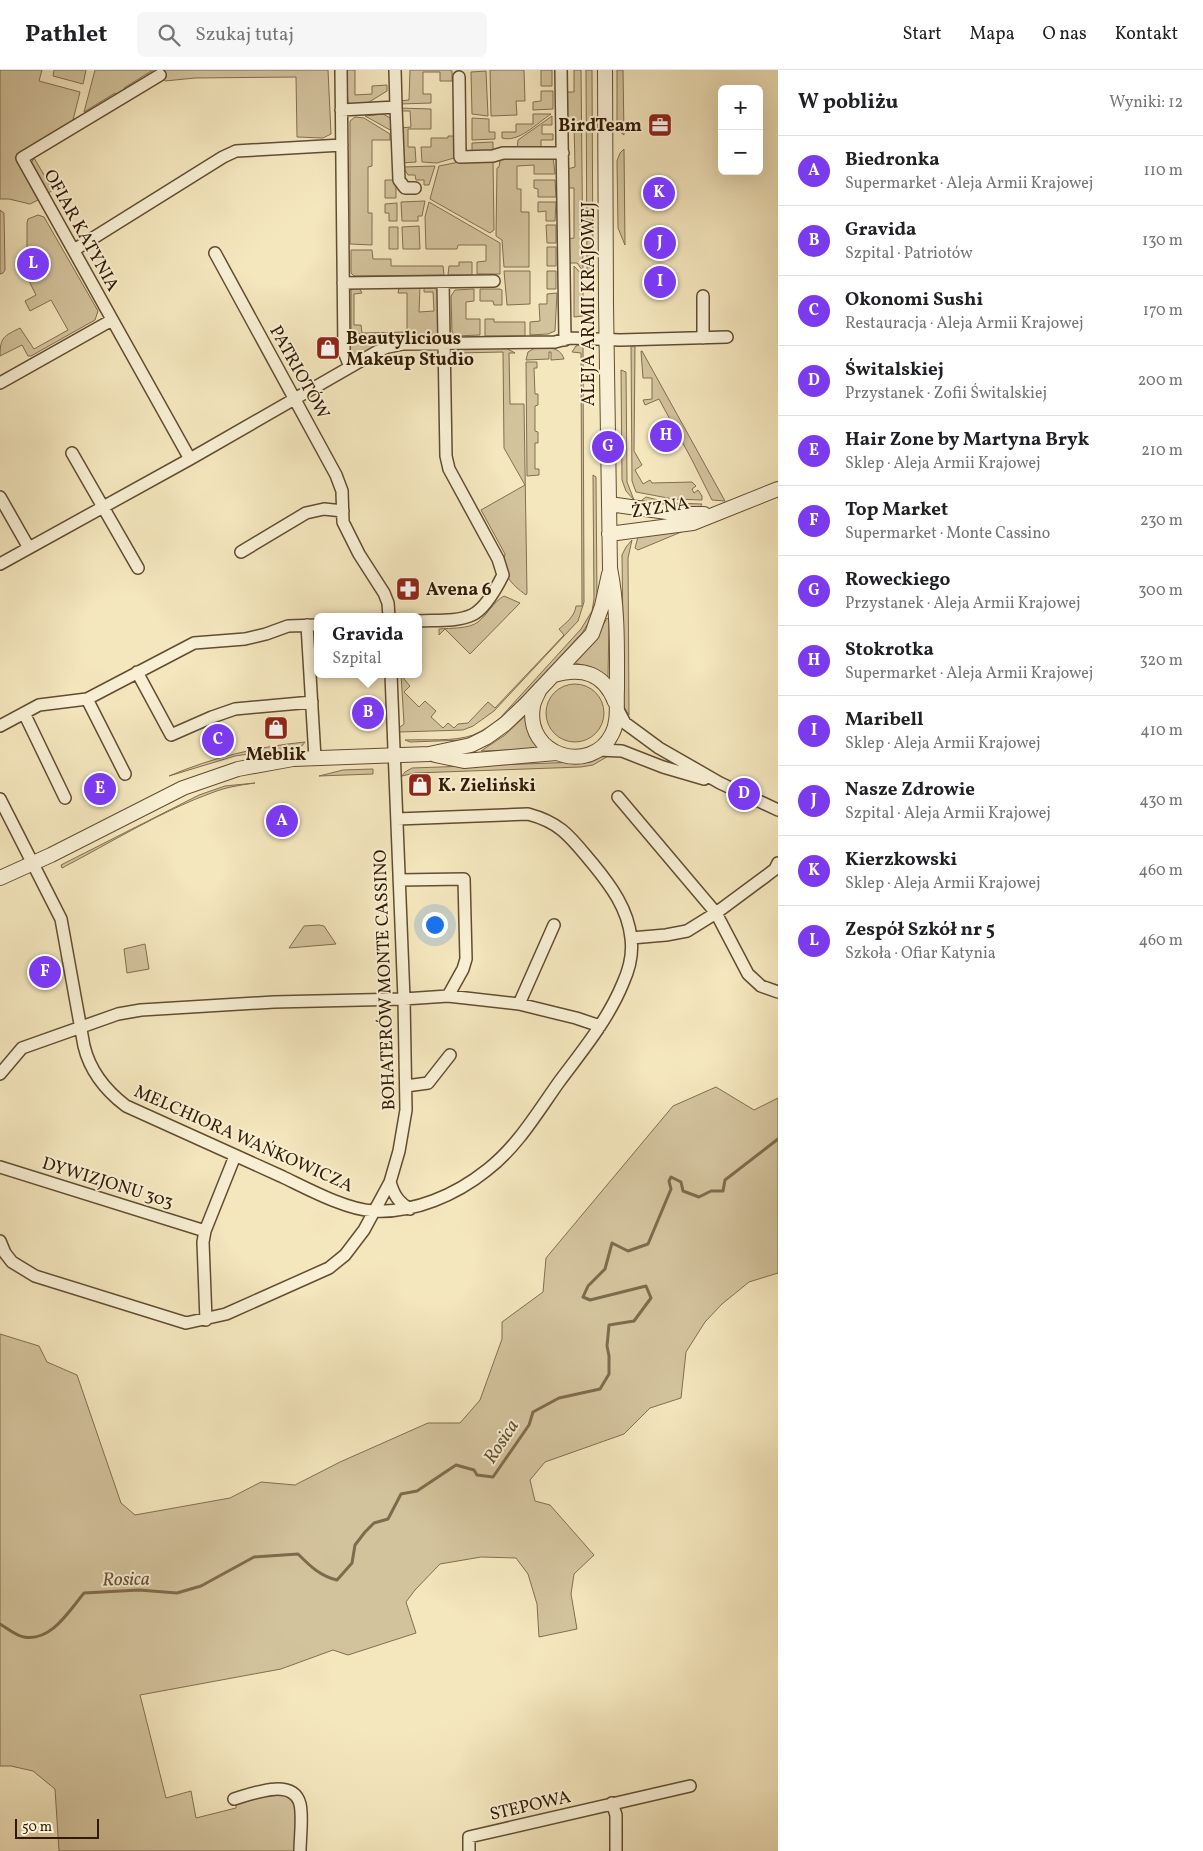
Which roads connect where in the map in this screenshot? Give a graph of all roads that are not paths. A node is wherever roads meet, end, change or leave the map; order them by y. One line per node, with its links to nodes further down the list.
1 (341, 70): 8 (street)
2 (395, 70): 7 (street)
3 (561, 70): 10 (street)
4 (605, 70): 20 (street, ALEJA ARMII KRAJOWEJ)
5 (160, 75): 12 (street, OFIAR KATYNIA)
6 (459, 77): 10 (street)
7 (396, 107): 8 (street); 11 (street)
8 (341, 110): 9 (street)
9 (342, 145): 12 (street); 16 (street)
10 (563, 153): 22 (street)
11 (416, 188)
12 (74, 250): 18 (street, OFIAR KATYNIA)
13 (215, 253): 26 (street, PATRIOTÓW)
14 (494, 281): 15 (street)
15 (443, 282): 16 (street); 23 (street)
16 (343, 283): 24 (street)
17 (703, 296): 21 (street)
18 (112, 320): 25 (street); 28 (street, OFIAR KATYNIA)
19 (727, 336): 21 (street)
20 (607, 338): 21 (street); 22 (street); 31 (street, ALEJA ARMII KRAJOWEJ)
21 (703, 338)
22 (565, 340): 23 (street)
23 (444, 344): 24 (street); 42 (street)
24 (350, 367): 26 (street)
25 (0, 383)
26 (295, 400): 28 (street); 33 (street, PATRIOTÓW)
27 (72, 453): 32 (street)
28 (190, 459): 32 (street)
29 (778, 489): 34 (street, ŻYZNA)
30 (0, 497): 36 (street)
31 (609, 504): 34 (street, ŻYZNA); 35 (street, ALEJA ARMII KRAJOWEJ)
32 (102, 508): 36 (street); 39 (street)
33 (342, 511): 37 (street); 41 (street, PATRIOTÓW)
34 (715, 514): 35 (street, ŻYZNA)
35 (609, 534): 40 (street, ALEJA ARMII KRAJOWEJ)
36 (29, 548): 38 (street)
37 (241, 552)
38 (0, 564)
39 (138, 568)
40 (610, 568): 45 (street, ALEJA ARMII KRAJOWEJ); 50 (street, ALEJA ARMII KRAJOWEJ)
41 (388, 613)
42 (422, 621)
43 (313, 625): 44 (street); 49 (street)
44 (137, 672): 48 (street); 49 (street)
45 (553, 676): 47 (street, ALEJA ARMII KRAJOWEJ); 50 (street)
46 (391, 678): 56 (street)
47 (540, 689): 54 (street); 55 (street, ALEJA ARMII KRAJOWEJ)
48 (87, 699): 51 (street); 58 (street)
49 (312, 702): 57 (street)
50 (616, 706): 53 (street); 59 (street)
51 (24, 713): 52 (street); 61 (street)
52 (0, 726)
53 (598, 750): 54 (street); 59 (street)
54 (556, 753): 55 (street, ALEJA ARMII KRAJOWEJ)
55 (429, 754): 56 (street, ALEJA ARMII KRAJOWEJ)
56 (395, 756): 57 (street, ALEJA ARMII KRAJOWEJ); 64 (street, BOHATERÓW MONTE CASSINO)
57 (315, 758): 66 (street, ALEJA ARMII KRAJOWEJ)
58 (125, 774)
59 (720, 784): 63 (street)
60 (618, 797): 69 (street)
61 (66, 798)
62 (0, 799): 66 (street, MELCHIORA WAŃKOWICZA)
63 (778, 810)
64 (397, 819): 68 (street, BOHATERÓW MONTE CASSINO); 71 (street, MELCHIORA WAŃKOWICZA)
65 (778, 863): 69 (street)
66 (33, 864): 67 (street, ALEJA ARMII KRAJOWEJ); 77 (street, MELCHIORA WAŃKOWICZA)
67 (0, 878)
68 (399, 880): 73 (street); 74 (street, BOHATERÓW MONTE CASSINO)
69 (716, 913): 71 (street); 72 (street)
70 (554, 925): 75 (street)
71 (631, 938): 76 (street, MELCHIORA WAŃKOWICZA)
72 (778, 992)
73 (448, 996): 74 (street); 75 (street)
74 (404, 999): 77 (street); 80 (street, BOHATERÓW MONTE CASSINO)
75 (519, 1004): 76 (street)
76 (600, 1026): 84 (street, MELCHIORA WAŃKOWICZA)
77 (81, 1027): 79 (street); 81 (street, MELCHIORA WAŃKOWICZA)
78 (450, 1055): 80 (street)
79 (0, 1074)
80 (406, 1086): 83 (street, BOHATERÓW MONTE CASSINO)
81 (235, 1156): 85 (street, MELCHIORA WAŃKOWICZA); 86 (street)
82 (0, 1167): 86 (street, DYWIZJONU 303)
83 (390, 1182): 84 (street); 85 (street, BOHATERÓW MONTE CASSINO)
84 (410, 1209): 85 (street, MELCHIORA WAŃKOWICZA)
85 (374, 1211): 88 (street, BOHATERÓW MONTE CASSINO)
86 (205, 1231): 88 (street)
87 (0, 1240): 88 (street, BOHATERÓW MONTE CASSINO)
88 (206, 1320)
89 (690, 1786): 91 (street, STEPOWA)
90 (234, 1799): 92 (street)
91 (612, 1804): 93 (street, STEPOWA); 94 (street)
92 (300, 1851)
93 (469, 1851)
94 (616, 1851)

